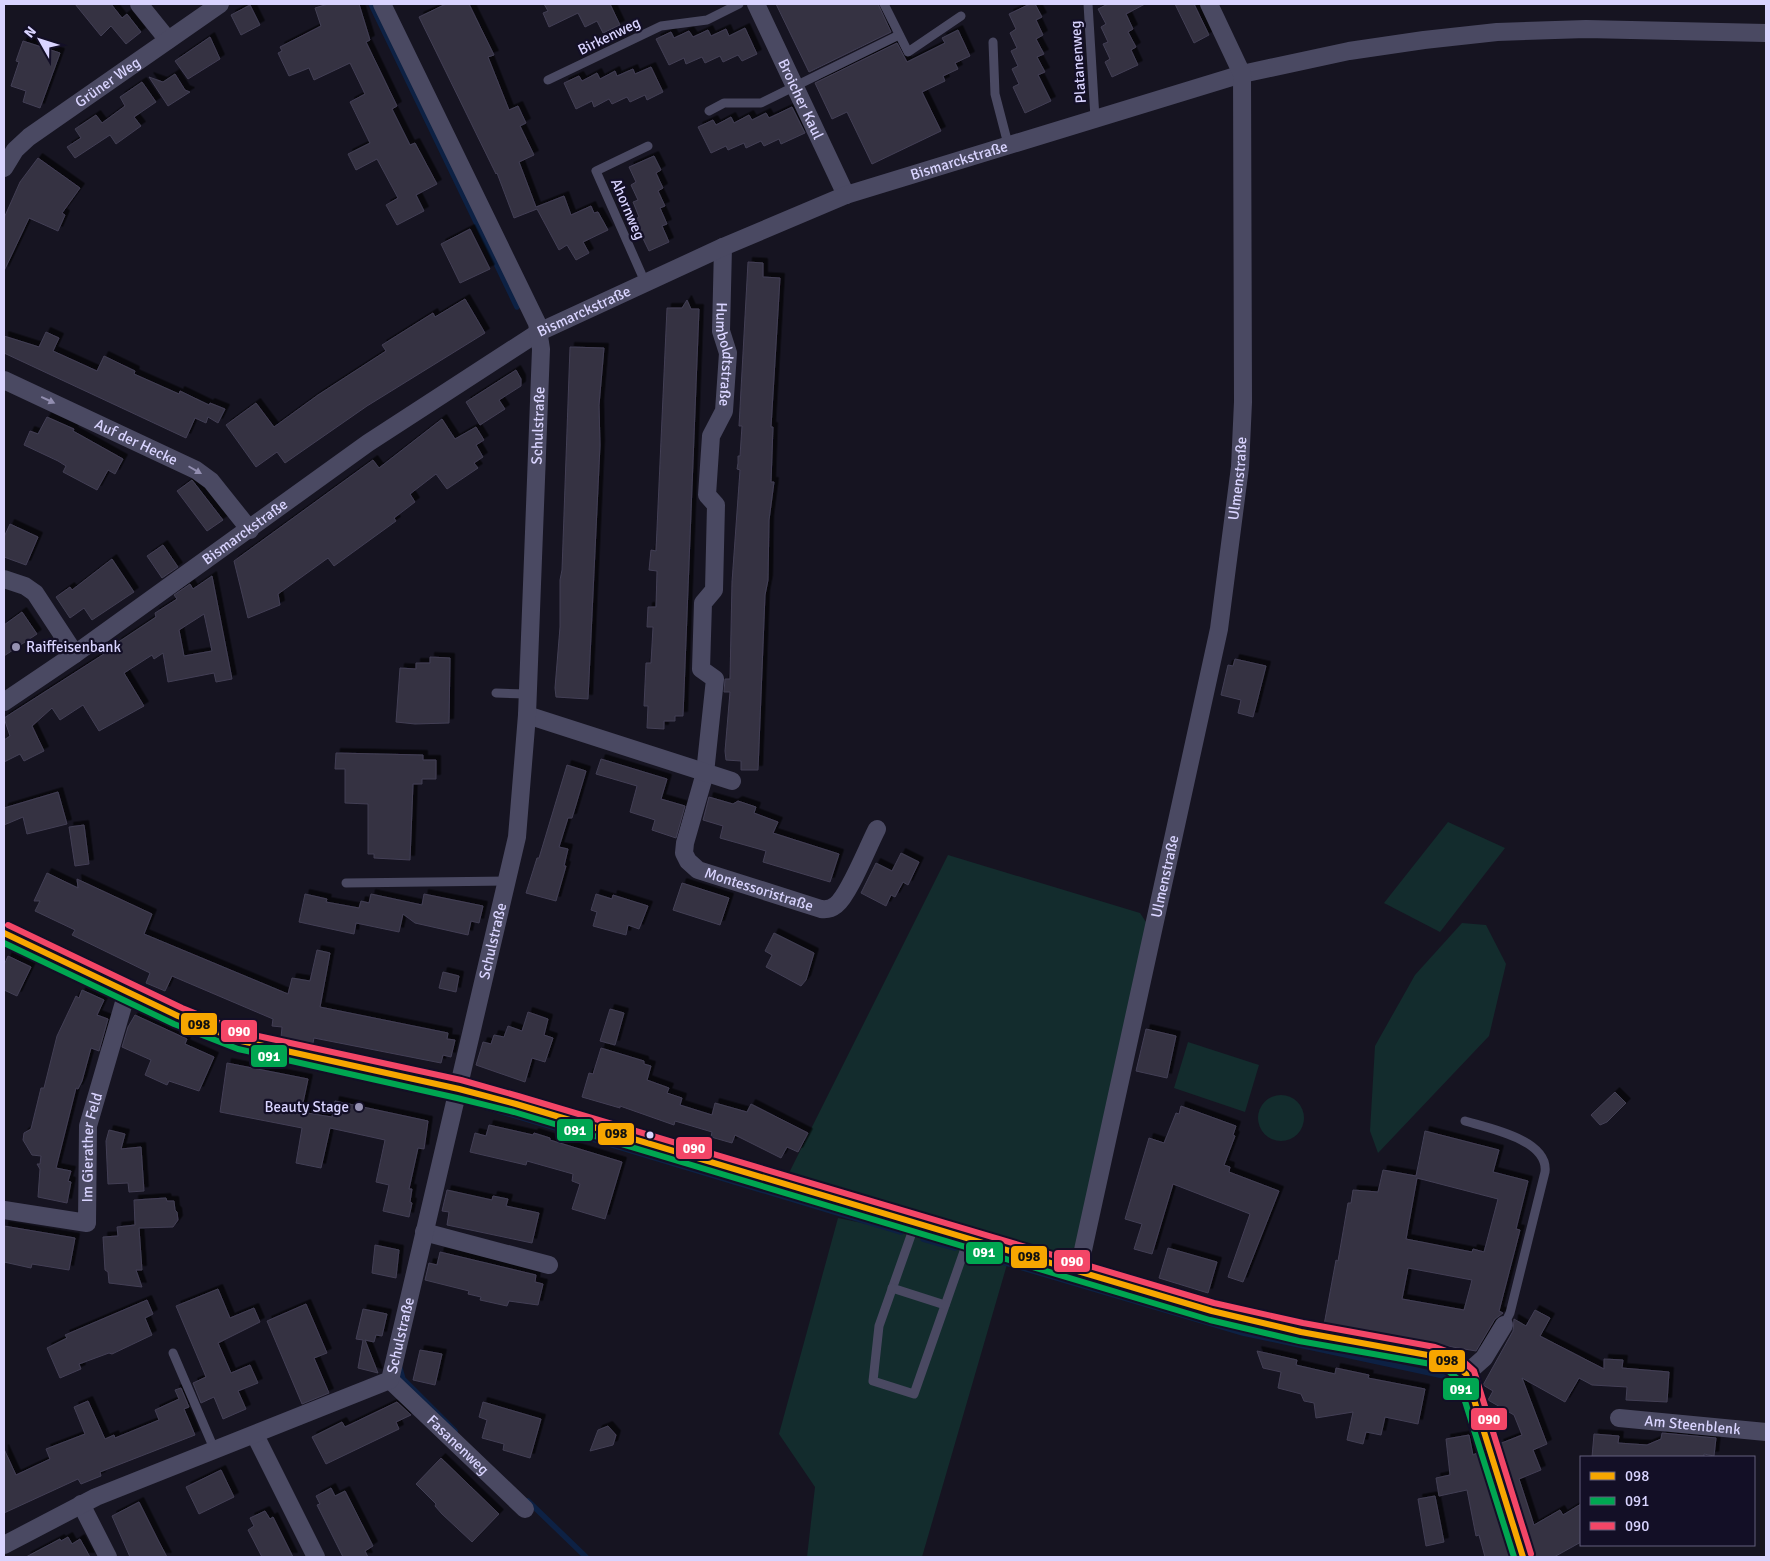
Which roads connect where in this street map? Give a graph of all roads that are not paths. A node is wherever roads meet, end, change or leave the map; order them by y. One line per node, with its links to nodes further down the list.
1 (138, 4): 12 (street)
2 (220, 4): 12 (street, Grüner Weg)
3 (382, 4): 25 (street, Schulstraße)
4 (739, 4): 15 (lane, Birkenweg)
5 (756, 4): 16 (street, Broicher Kaul)
6 (884, 4): 11 (lane)
7 (1088, 4): 18 (lane, Platanenweg)
8 (1209, 4): 14 (street)
9 (961, 16): 11 (lane)
10 (1766, 33): 14 (street, Bismarckstraße)
11 (899, 35): 16 (lane)
12 (168, 40): 21 (street, Grüner Weg)
13 (993, 42): 19 (lane)
14 (1242, 74): 18 (street, Bismarckstraße); 48 (street, Ulmenstraße)
15 (548, 80)
16 (795, 86): 17 (lane); 22 (street, Broicher Kaul)
17 (709, 111)
18 (1095, 118): 19 (street, Bismarckstraße)
19 (1008, 144): 22 (street, Bismarckstraße)
20 (648, 146): 24 (lane, Ahornweg)
21 (4, 168)
22 (846, 195): 23 (street, Bismarckstraße)
23 (723, 247): 24 (street, Bismarckstraße); 34 (street, Humboldtstraße)
24 (645, 282): 25 (street, Bismarckstraße)
25 (539, 332): 27 (street, Bismarckstraße); 31 (street, Schulstraße)
26 (4, 380): 27 (street, Auf der Hecke, one-way to 27)
27 (250, 530): 29 (street, Bismarckstraße)
28 (4, 579): 29 (street)
29 (75, 654): 32 (street, Bismarckstraße)
30 (496, 693): 31 (lane)
31 (526, 694): 33 (street, Schulstraße)
32 (4, 702)
33 (526, 715): 34 (street); 37 (street, Schulstraße)
34 (704, 773): 35 (street); 36 (street, Montessoristraße)
35 (732, 781)
36 (877, 828)
37 (508, 881): 38 (lane, Schulstraße); 41 (street, Schulstraße)
38 (346, 883)
39 (4, 933): 40 (street)
40 (127, 992): 41 (street); 43 (street, Im Gierather Feld)
41 (459, 1089): 44 (street); 45 (street, Schulstraße)
42 (1465, 1121): 51 (lane)
43 (4, 1210)
44 (915, 1224): 46 (street); 49 (lane)
45 (424, 1232): 47 (street); 54 (street, Schulstraße)
46 (968, 1240): 48 (street); 50 (lane)
47 (549, 1265)
48 (1078, 1272): 53 (street)
49 (892, 1288): 50 (lane); 50 (lane)
50 (945, 1305)
51 (1504, 1325): 53 (street)
52 (173, 1352): 58 (lane)
53 (1466, 1374): 64 (street)
54 (390, 1380): 57 (street, Schulstraße); 60 (street, Fasanenweg)
55 (1619, 1418): 56 (street, Am Steenblenk)
56 (1766, 1432)
57 (255, 1435): 58 (street, Schulstraße); 63 (street)
58 (215, 1451): 59 (street, Schulstraße)
59 (81, 1504): 61 (street, Schulstraße); 62 (street)
60 (525, 1509)
61 (4, 1545)
62 (108, 1557)
63 (316, 1557)
64 (1523, 1557)

